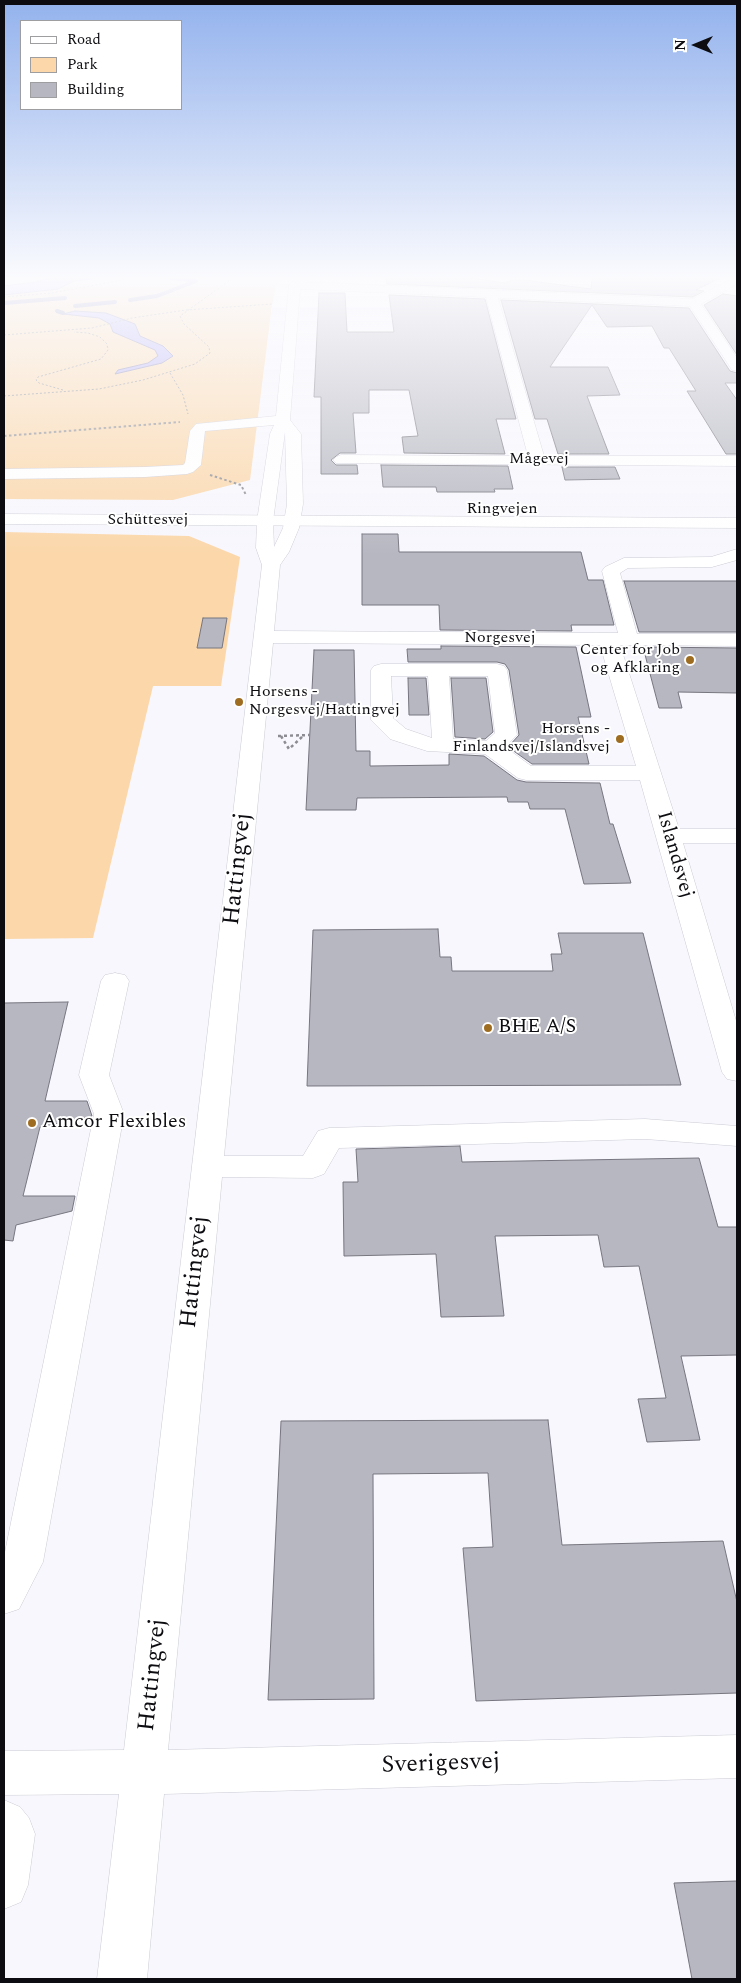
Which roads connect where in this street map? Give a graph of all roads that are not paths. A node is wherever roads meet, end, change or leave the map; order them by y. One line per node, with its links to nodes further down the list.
1 (287, 371): 3 (street, Hattingvej)
2 (512, 371): 5 (street)
3 (283, 420): 7 (street); 9 (street, Hattingvej); 11 (street, Hattingvej)
4 (341, 460): 5 (street, Mågevej)
5 (536, 460): 6 (street, Mågevej)
6 (737, 461)
7 (4, 474)
8 (4, 508): 9 (street, Schüttesvej)
9 (267, 509): 11 (street, Schüttesvej); 12 (street, Schüttesvej); 15 (street, Hattingvej)
10 (737, 511): 11 (street, Ringvejen)
11 (293, 515): 13 (street, Ringvejen); 15 (street, Hattingvej)
12 (4, 519)
13 (737, 523)
14 (737, 554): 17 (street, Islandsvej)
15 (271, 565): 16 (street, Hattingvej)
16 (263, 637): 17 (street, Norgesvej); 28 (street, Hattingvej)
17 (619, 639): 18 (street, Norgesvej); 22 (street, Islandsvej)
18 (737, 640)
19 (438, 670): 20 (street); 20 (street); 21 (street)
20 (443, 745): 21 (street)
21 (491, 748): 22 (street)
22 (649, 773): 23 (street, Islandsvej)
23 (669, 836): 24 (street); 26 (street, Islandsvej)
24 (737, 836)
25 (115, 981): 29 (street)
26 (737, 1072)
27 (737, 1136): 28 (street)
28 (207, 1166): 31 (street, Hattingvej)
29 (4, 1596)
30 (737, 1757): 31 (street, Sverigesvej)
31 (144, 1772): 32 (street, Sverigesvej); 35 (street, Hattingvej)
32 (4, 1773)
33 (4, 1823): 34 (street)
34 (4, 1886)
35 (122, 1979)

